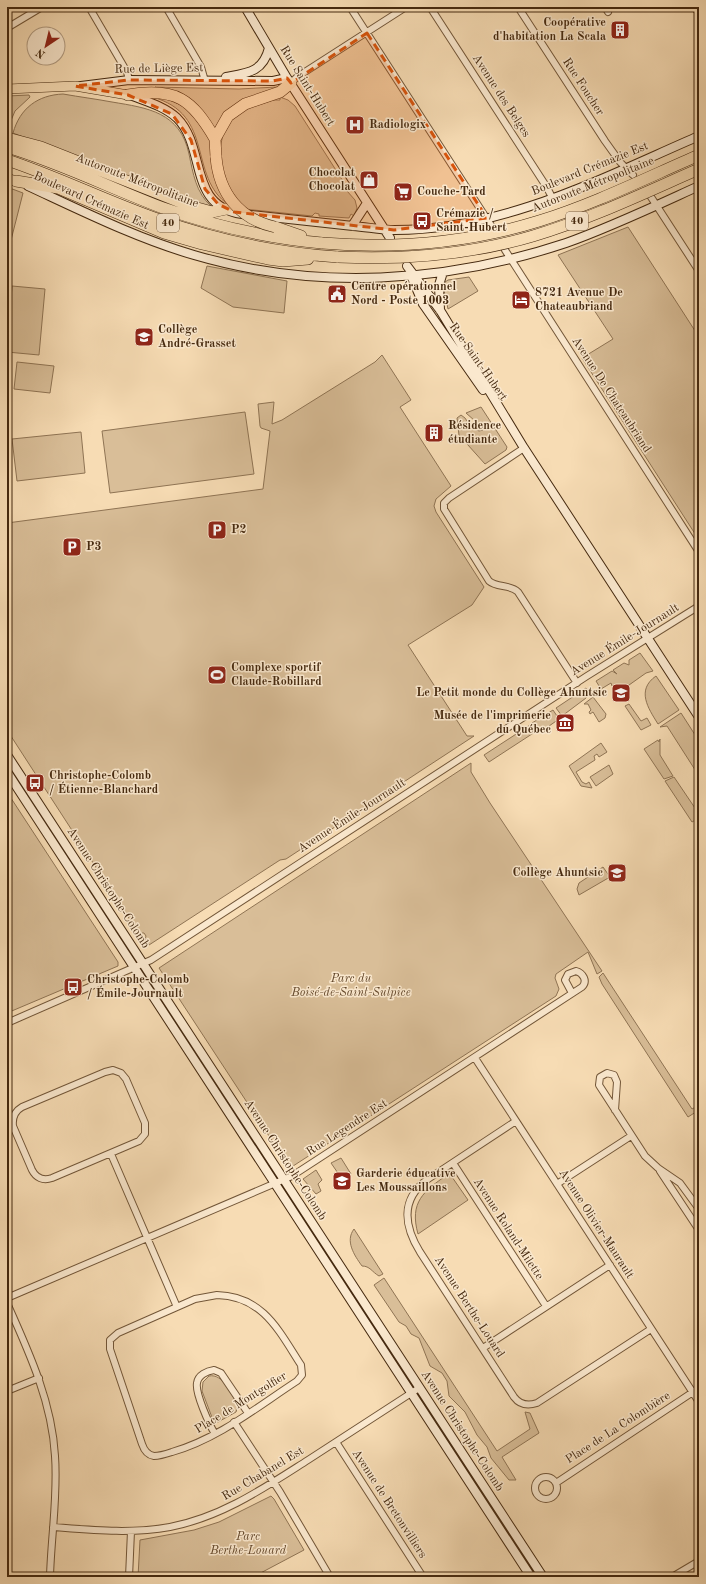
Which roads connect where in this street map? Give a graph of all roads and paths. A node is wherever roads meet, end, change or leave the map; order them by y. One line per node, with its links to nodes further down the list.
1 (42, 7): 11 (street)
2 (89, 7): 14 (street)
3 (166, 7): 15 (street)
4 (245, 7): 13 (main road, Rue Saint-Hubert)
5 (350, 7): 12 (street)
6 (406, 7): 12 (street)
7 (430, 7): 32 (street, Avenue des Belges)
8 (518, 7): 26 (street, Rue Foucher)
9 (696, 7): 10 (main road)
10 (699, 12)
11 (7, 28)
12 (367, 33): 16 (street); 36 (street)
13 (269, 48): 15 (main road); 16 (main road, Rue Saint-Hubert)
14 (129, 80): 15 (main road, Rue de Liège Est); 17 (main road, Rue de Liège Est)
15 (205, 80): 16 (main road, Rue de Liège Est)
16 (289, 81): 22 (highway); 33 (main road, Rue Saint-Hubert)
17 (75, 86): 18 (main road, Rue de Liège Est); 19 (main road, Boulevard Crémazie Est)
18 (7, 89)
19 (128, 95): 22 (highway); 35 (main road, Boulevard Crémazie Est)
20 (699, 136): 26 (main road, Boulevard Crémazie Est)
21 (7, 138): 35 (highway)
22 (216, 139): 41 (highway, bridge)
23 (7, 147): 41 (highway, Autoroute Métropolitaine / 40)
24 (699, 155): 41 (highway, Autoroute Métropolitaine / 40, bridge)
25 (7, 160): 43 (highway, 40)
26 (626, 168): 28 (street, Rue Foucher); 32 (main road, Boulevard Crémazie Est)
27 (699, 169): 43 (highway, 40, bridge)
28 (633, 175)
29 (11, 179): 43 (highway); 47 (main road, Boulevard Crémazie Est)
30 (699, 186): 34 (main road, Boulevard Crémazie Est)
31 (651, 197): 34 (street)
32 (553, 199): 36 (main road, Boulevard Crémazie Est)
33 (367, 203): 37 (main road); 39 (main road, Rue Saint-Hubert)
34 (657, 205): 44 (main road, Boulevard Crémazie Est); 45 (street)
35 (226, 209): 37 (main road, Boulevard Crémazie Est)
36 (487, 218): 38 (street); 39 (main road, Boulevard Crémazie Est)
37 (352, 226): 39 (main road, Boulevard Crémazie Est)
38 (492, 227)
39 (384, 230): 40 (main road, Rue Saint-Hubert)
40 (390, 238)
41 (322, 243)
42 (505, 250): 44 (street, Avenue De Chateaubriand)
43 (338, 257)
44 (511, 259): 46 (main road, Boulevard Crémazie Est); 50 (street, Avenue De Chateaubriand)
45 (699, 270)
46 (443, 272): 47 (main road, Boulevard Crémazie Est); 48 (main road)
47 (413, 276): 48 (main road, Rue Saint-Hubert); 49 (main road, Rue Saint-Hubert)
48 (440, 310): 49 (main road, Rue Saint-Hubert)
49 (522, 445): 52 (main road, Rue Saint-Hubert); 53 (street)
50 (699, 552)
51 (699, 606): 52 (street, Avenue Émile-Journault)
52 (647, 638): 53 (street, Avenue Émile-Journault); 54 (main road, Rue Saint-Hubert)
53 (577, 683): 58 (street, Avenue Émile-Journault)
54 (699, 717)
55 (7, 755): 56 (main road, Avenue Christophe-Colomb)
56 (19, 774): 57 (street); 58 (main road, Avenue Christophe-Colomb)
57 (8, 778): 59 (main road, Avenue Christophe-Colomb)
58 (143, 964): 59 (street, Avenue Émile-Journault); 69 (main road, Avenue Christophe-Colomb)
59 (134, 968): 61 (street, Avenue Émile-Journault); 70 (main road, Avenue Christophe-Colomb)
60 (572, 993): 62 (street, Rue Legendre Est)
61 (7, 1023)
62 (475, 1058): 64 (street, Avenue Olivier-Maurault); 69 (street, Rue Legendre Est)
63 (615, 1110): 63 (street); 65 (street)
64 (516, 1121): 67 (street, Avenue Berthe-Louard); 71 (street, Avenue Olivier-Maurault)
65 (632, 1136): 68 (street); 71 (street)
66 (111, 1154): 66 (street); 74 (street)
67 (453, 1163): 78 (street, Avenue Roland-Milette); 81 (street, Avenue Berthe-Louard)
68 (658, 1168): 72 (street); 73 (street)
69 (284, 1180): 70 (street, Rue Legendre Est); 83 (main road, Avenue Christophe-Colomb)
70 (275, 1183): 74 (street, Rue Legendre Est); 87 (main road, Avenue Christophe-Colomb)
71 (557, 1184): 75 (street, Avenue Olivier-Maurault)
72 (699, 1209)
73 (699, 1230)
74 (147, 1238): 76 (street, Rue Legendre Est); 79 (street)
75 (610, 1265): 78 (street); 80 (street, Avenue Olivier-Maurault)
76 (7, 1298)
77 (7, 1303): 82 (street)
78 (546, 1306): 81 (street)
79 (177, 1307): 89 (street, Place de Montgolfier); 91 (street, Place de Montgolfier)
80 (651, 1329): 81 (street, Avenue Berthe-Louard); 86 (street, Avenue Olivier-Maurault)
81 (483, 1348)
82 (39, 1378): 85 (street); 95 (street)
83 (419, 1388): 87 (street, Rue Chabanel Est); 104 (main road, Avenue Christophe-Colomb)
84 (699, 1388): 86 (street, Place de La Colombière)
85 (7, 1391)
86 (692, 1392): 88 (street, Avenue Olivier-Maurault); 94 (street, Place de La Colombière)
87 (412, 1393): 92 (street, Rue Chabanel Est); 103 (main road, Avenue Christophe-Colomb)
88 (699, 1402)
89 (248, 1413): 90 (street, Place de Montgolfier); 91 (street)
90 (234, 1422): 91 (street, Place de Montgolfier); 93 (street)
91 (215, 1434)
92 (336, 1442): 93 (street, Rue Chabanel Est); 102 (street, Avenue de Bretonvilliers)
93 (274, 1483): 96 (street, Rue Chabanel Est); 101 (street)
94 (556, 1483)
95 (53, 1527): 96 (street, Rue Chabanel Est); 99 (street)
96 (131, 1531): 100 (street)
97 (699, 1561): 105 (street)
98 (699, 1575): 106 (street)
99 (50, 1577)
100 (129, 1577)
101 (330, 1577)
102 (423, 1577)
103 (531, 1577)
104 (543, 1577)
105 (672, 1577)
106 (695, 1577)

